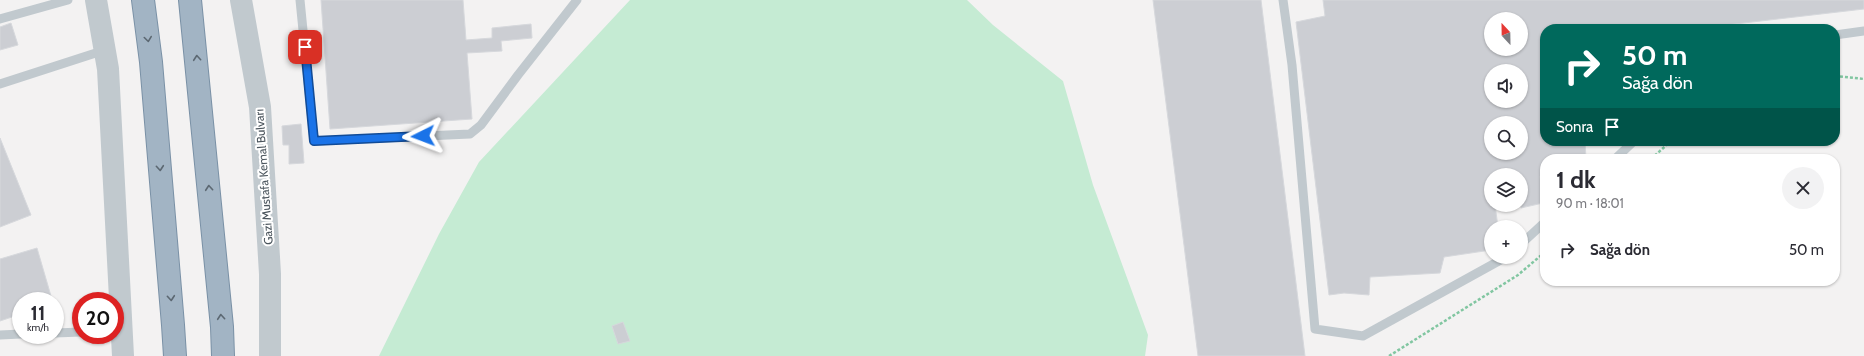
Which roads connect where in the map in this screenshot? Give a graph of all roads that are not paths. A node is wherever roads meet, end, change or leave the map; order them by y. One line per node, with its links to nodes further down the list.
1 (68, 0): 9 (lane)
2 (96, 0): 12 (street)
3 (143, 0): 24 (highway, one-way to 24)
4 (190, 0): 25 (highway, one-way to 4)
5 (241, 0): 26 (street, Gazi Mustafa Kemal Bulvarı)
6 (300, 0): 7 (lane)
7 (577, 0)
8 (1283, 0): 18 (lane)
9 (0, 19)
10 (1864, 31): 11 (lane)
11 (1840, 34)
12 (105, 50): 13 (lane); 19 (street)
13 (0, 84)
14 (1629, 146): 15 (lane)
15 (1620, 154)
16 (1540, 227): 17 (lane)
17 (1528, 238)
18 (1493, 264)
19 (117, 292)
20 (12, 334): 21 (lane)
21 (0, 335)
22 (120, 344): 23 (street)
23 (122, 356)
24 (175, 356)
25 (223, 356)
26 (270, 356)

